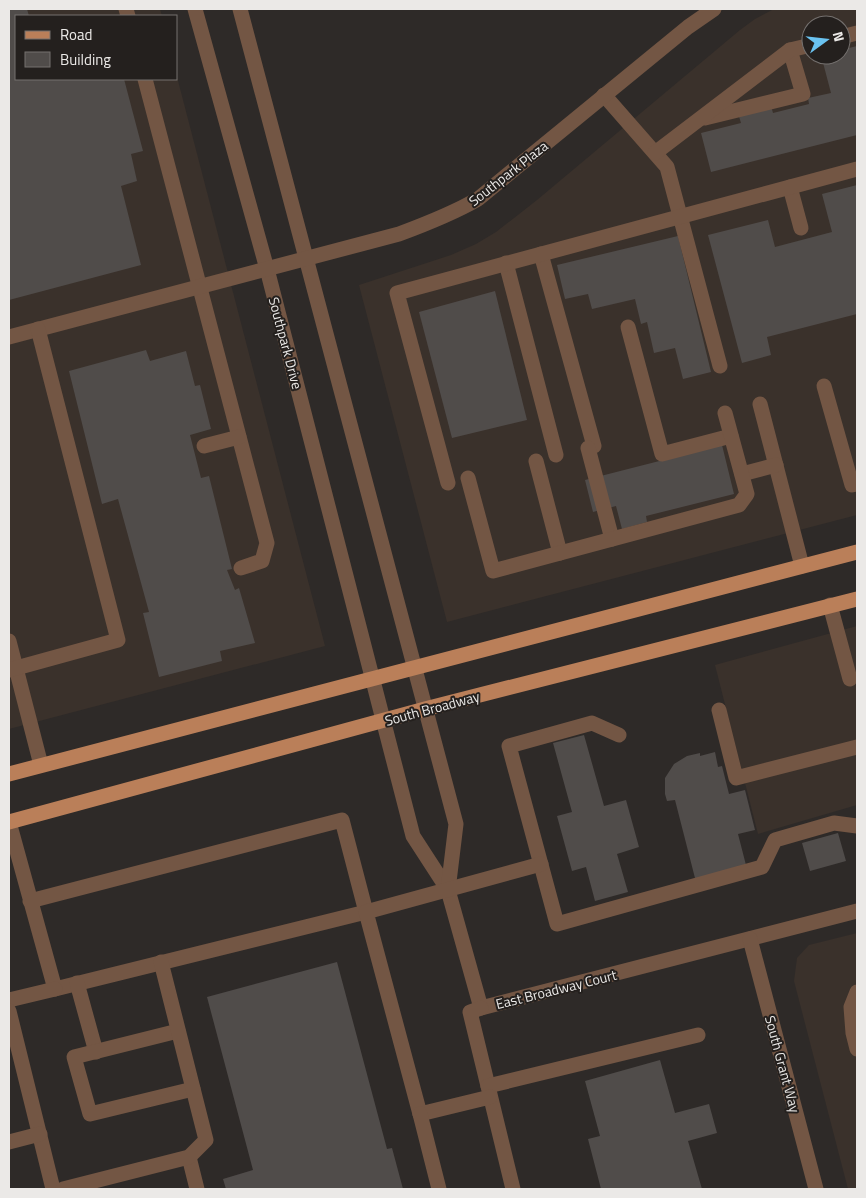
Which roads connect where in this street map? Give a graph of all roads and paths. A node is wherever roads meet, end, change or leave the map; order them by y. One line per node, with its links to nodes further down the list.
1 (195, 9): 17 (street, Southpark Drive)
2 (240, 9): 15 (street)
3 (714, 9): 7 (street, Southpark Plaza)
4 (801, 47): 5 (street)
5 (790, 50): 8 (street); 8 (street)
6 (145, 80): 18 (street)
7 (604, 95): 9 (street); 15 (street, Southpark Plaza)
8 (699, 120): 9 (street)
9 (655, 153): 12 (street)
10 (857, 169): 11 (street)
11 (790, 187): 12 (street); 13 (street)
12 (680, 216): 14 (street); 22 (street)
13 (801, 228)
14 (541, 254): 16 (street); 36 (street)
15 (307, 259): 17 (street, Southpark Plaza); 44 (street)
16 (506, 263): 29 (street); 34 (street)
17 (266, 269): 18 (street, Southpark Plaza); 46 (street, Southpark Drive)
18 (199, 287): 20 (street, Southpark Plaza); 27 (street)
19 (628, 327): 26 (street)
20 (38, 329): 21 (street, Southpark Plaza); 45 (street)
21 (9, 337)
22 (720, 366)
23 (824, 386): 35 (street)
24 (760, 404): 31 (street)
25 (725, 413): 26 (street)
26 (731, 436): 32 (street)
27 (239, 437): 28 (street); 40 (street)
28 (204, 446)
29 (556, 456)
30 (536, 461): 38 (street)
31 (776, 465): 32 (street); 39 (street)
32 (742, 474): 36 (street)
33 (468, 478): 38 (street)
34 (448, 483)
35 (857, 484)
36 (612, 539): 38 (street)
37 (857, 552): 39 (main road)
38 (560, 553)
39 (802, 566): 44 (main road)
40 (241, 568)
41 (857, 599): 42 (main road, South Broadway)
42 (830, 606): 47 (street); 48 (main road, South Broadway)
43 (9, 641): 45 (street)
44 (414, 668): 46 (main road); 48 (street, East Broadway Court)
45 (12, 669): 53 (street)
46 (373, 678): 50 (street, East Broadway Court); 53 (main road)
47 (850, 679)
48 (425, 709): 50 (main road, South Broadway); 58 (street, East Broadway Court)
49 (719, 710): 52 (street)
50 (384, 721): 55 (main road, South Broadway); 58 (street, East Broadway Court)
51 (619, 735): 57 (street)
52 (857, 747)
53 (41, 765): 54 (main road)
54 (9, 774)
55 (9, 822): 59 (street)
56 (857, 826): 57 (street)
57 (541, 864): 58 (street)
58 (448, 890): 61 (street); 68 (street, East Broadway Court)
59 (30, 901): 61 (street); 65 (street)
60 (857, 911): 62 (street, East Broadway Court)
61 (366, 912): 63 (street); 76 (street)
62 (750, 939): 68 (street, East Broadway Court); 85 (street, South Grant Way)
63 (161, 962): 64 (street); 70 (street)
64 (77, 983): 65 (street); 73 (street)
65 (55, 988): 67 (street)
66 (857, 992): 72 (street)
67 (9, 1000)
68 (481, 1008): 75 (street)
69 (9, 1011): 77 (street)
70 (178, 1031): 73 (street); 74 (street)
71 (698, 1035): 75 (street)
72 (857, 1049)
73 (96, 1052): 74 (street)
74 (193, 1089): 79 (street)
75 (489, 1092): 76 (street); 84 (street)
76 (420, 1114): 83 (street)
77 (40, 1134): 78 (street); 80 (street)
78 (9, 1142)
79 (189, 1157): 81 (street); 82 (street)
80 (53, 1189)
81 (63, 1189)
82 (197, 1189)
83 (439, 1189)
84 (513, 1189)
85 (816, 1189)

